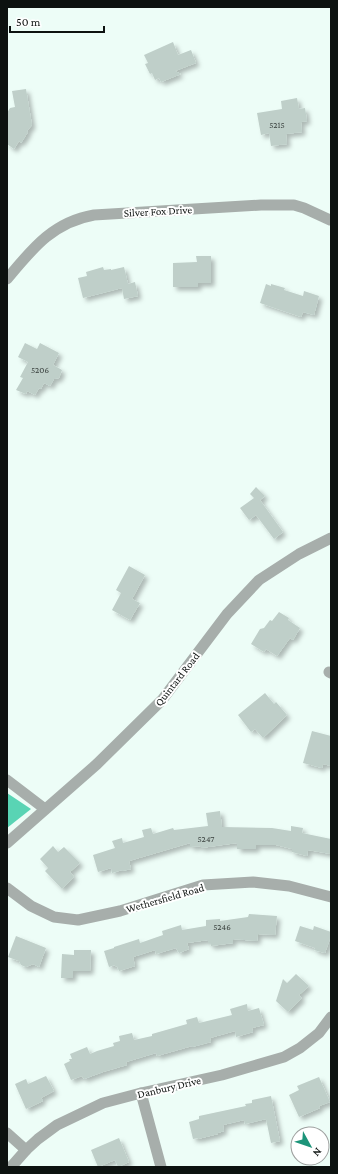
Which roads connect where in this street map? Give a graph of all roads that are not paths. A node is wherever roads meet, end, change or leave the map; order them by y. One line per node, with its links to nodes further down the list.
1 (330, 220): 2 (street, Silver Fox Drive)
2 (7, 279)
3 (331, 538): 5 (street, Quintard Road)
4 (7, 780): 5 (street)
5 (45, 809): 6 (street, Quintard Road)
6 (7, 843)
7 (7, 888): 8 (street, Wethersfield Road)
8 (331, 897)
9 (331, 1017): 10 (street, Danbury Drive)
10 (141, 1093): 12 (street, Danbury Drive); 14 (street)
11 (7, 1133): 12 (street)
12 (26, 1150): 13 (street, Danbury Drive)
13 (11, 1167)
14 (161, 1167)

